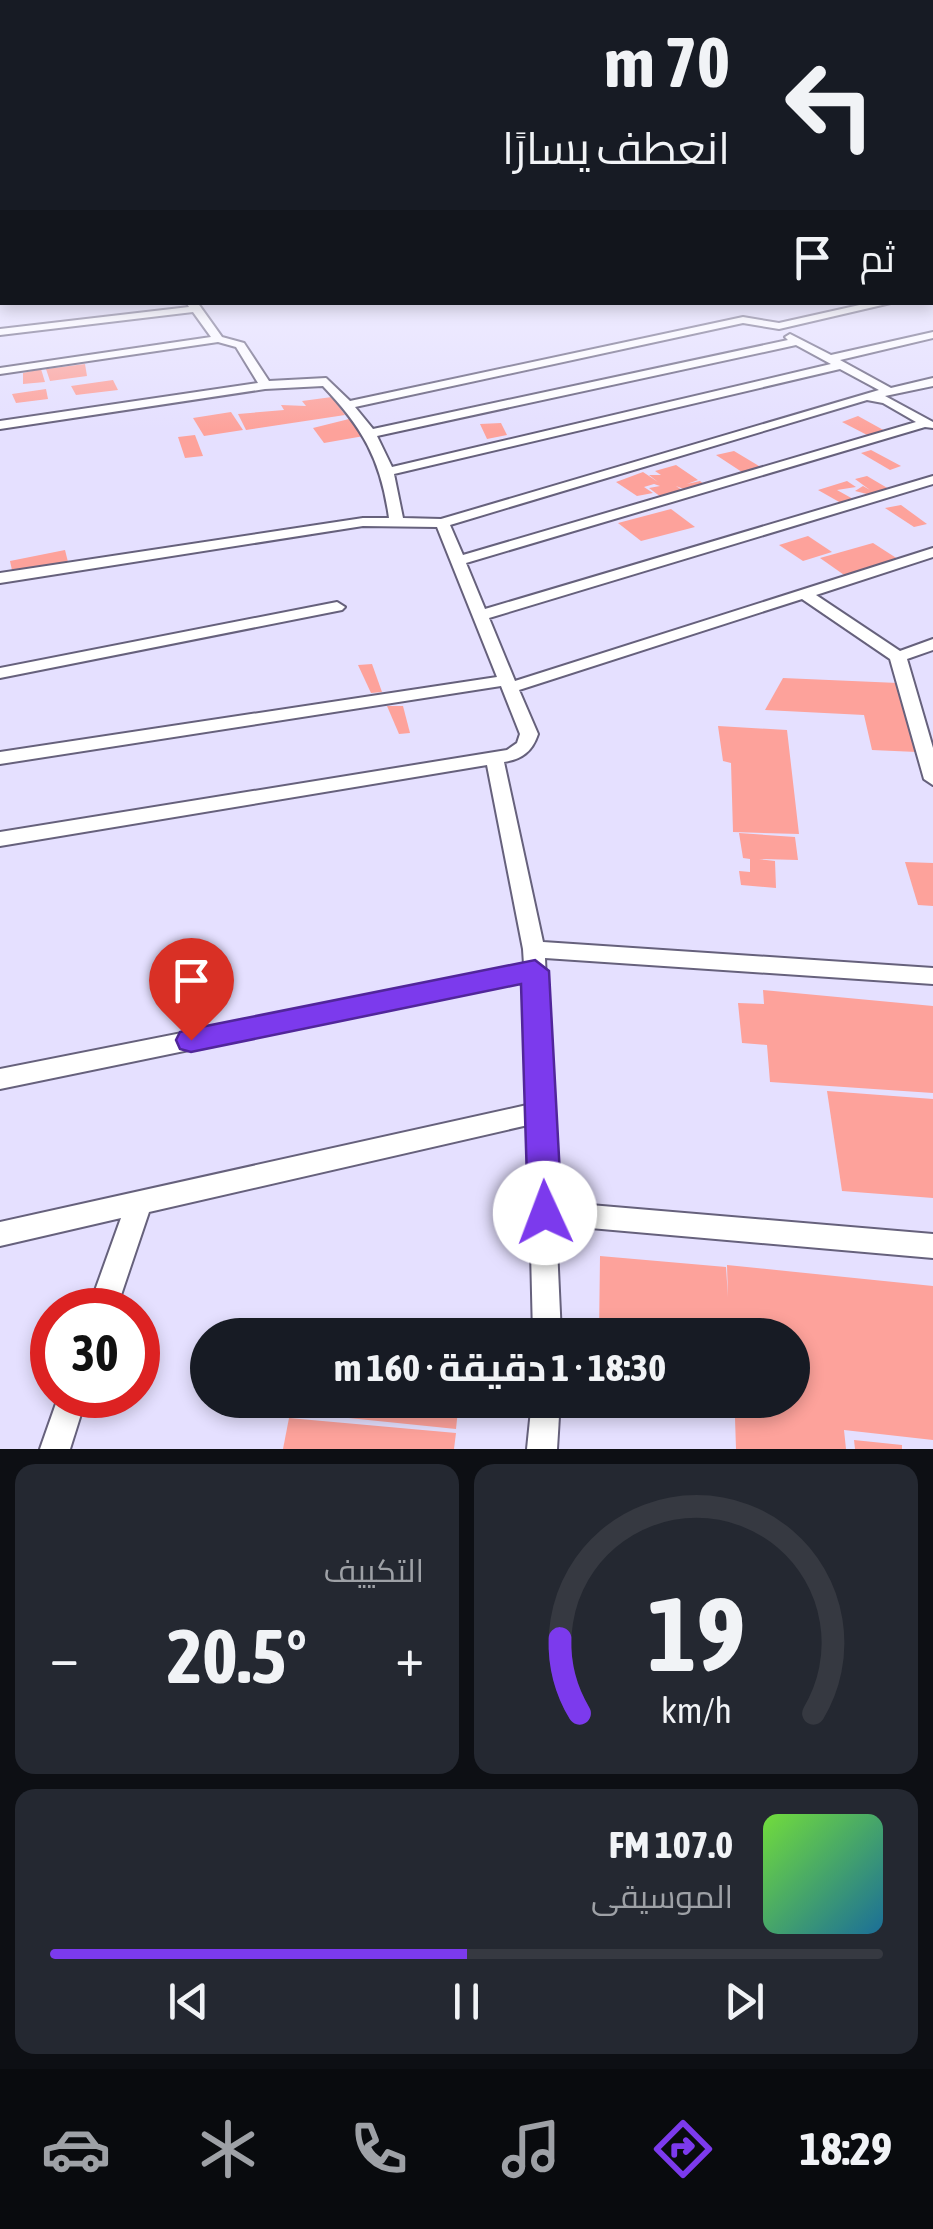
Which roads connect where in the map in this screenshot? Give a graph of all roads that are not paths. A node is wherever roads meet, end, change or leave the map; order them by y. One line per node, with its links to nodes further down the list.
1 (876, 305): 3 (street)
2 (194, 306): 4 (street); 6 (street)
3 (778, 326): 7 (street); 14 (street)
4 (0, 332)
5 (933, 335): 8 (street)
6 (218, 338): 9 (street); 11 (street)
7 (796, 342): 8 (street); 17 (street)
8 (835, 362): 12 (street); 18 (street)
9 (0, 371)
10 (933, 382): 12 (street)
11 (265, 385): 14 (street); 15 (street)
12 (892, 392): 13 (street)
13 (872, 398): 16 (street); 21 (street)
14 (348, 404): 17 (street)
15 (0, 425)
16 (929, 425): 23 (street)
17 (369, 434): 18 (street)
18 (391, 472): 20 (street)
19 (933, 480): 27 (street)
20 (398, 522): 21 (street); 24 (street)
21 (442, 523): 23 (street)
22 (933, 552): 25 (street)
23 (458, 562): 27 (street)
24 (0, 578)
25 (804, 593): 29 (street); 31 (street)
26 (337, 606): 30 (street)
27 (480, 616): 31 (street)
28 (933, 644): 29 (street)
29 (898, 658): 34 (street)
30 (0, 673)
31 (508, 684): 32 (street); 33 (street)
32 (494, 757): 35 (street); 36 (street)
33 (0, 758)
34 (933, 779)
35 (0, 839)
36 (534, 960): 37 (street); 38 (street); 39 (street)
37 (933, 976)
38 (0, 1079)
39 (541, 1112): 40 (street); 41 (street)
40 (139, 1202): 42 (street); 44 (street)
41 (545, 1213): 43 (street); 45 (street)
42 (0, 1234)
43 (933, 1246)
44 (110, 1288)
45 (546, 1318)
46 (65, 1418): 48 (street)
47 (545, 1418): 49 (street)
48 (54, 1449)
49 (542, 1449)

